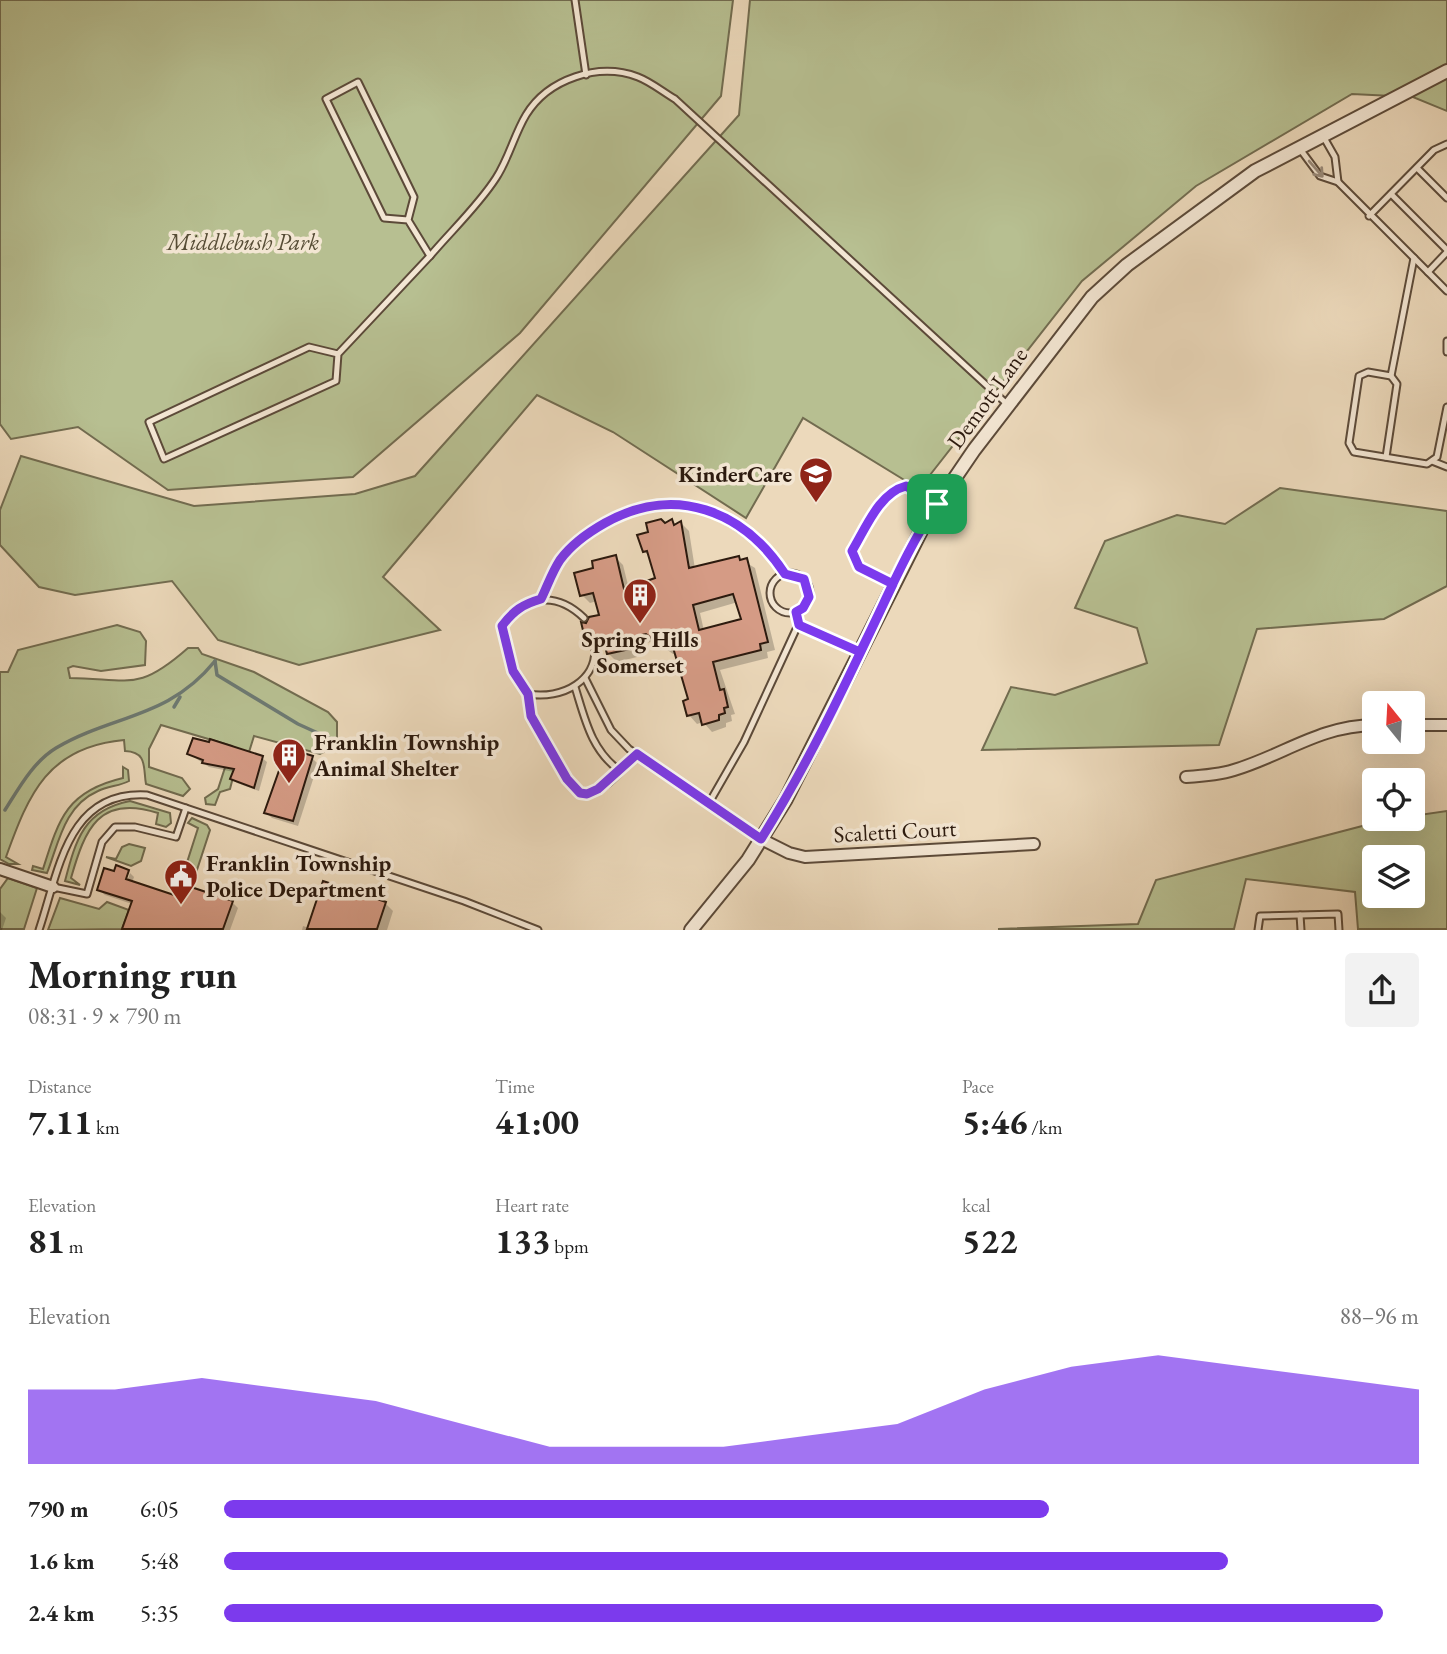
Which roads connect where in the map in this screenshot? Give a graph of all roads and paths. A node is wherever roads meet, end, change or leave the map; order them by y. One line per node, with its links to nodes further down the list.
1 (575, 0): 3 (lane)
2 (1447, 71): 4 (street, Demott Lane)
3 (586, 75): 14 (lane); 22 (lane)
4 (1322, 134): 6 (street, Demott Lane); 8 (lane)
5 (1447, 144): 7 (lane)
6 (1299, 147): 8 (lane, one-way to 8); 22 (street, Demott Lane)
7 (1417, 168): 9 (lane); 10 (lane)
8 (1338, 182): 11 (lane)
9 (1391, 194): 11 (lane); 13 (lane)
10 (1447, 198)
11 (1369, 216): 15 (lane)
12 (408, 220): 12 (lane); 14 (lane)
13 (1447, 251): 16 (lane)
14 (430, 256): 20 (lane)
15 (1414, 258): 16 (lane); 21 (lane)
16 (1427, 272): 17 (lane)
17 (1447, 290)
18 (1447, 341): 19 (lane)
19 (1447, 352)
20 (338, 354): 20 (lane)
21 (1391, 376): 24 (lane); 24 (lane)
22 (1008, 405): 27 (street, Demott Lane)
23 (1447, 407): 25 (lane)
24 (1386, 457): 25 (lane)
25 (1432, 461): 26 (lane)
26 (1447, 467)
27 (937, 504): 29 (street, Demott Lane); 29 (lane)
28 (785, 574): 30 (lane); 31 (lane); 31 (lane)
29 (893, 584): 35 (street, Demott Lane)
30 (541, 599): 32 (lane); 38 (lane)
31 (796, 612): 33 (lane)
32 (584, 618)
33 (799, 625): 35 (lane); 45 (lane)
34 (594, 641): 36 (lane)
35 (860, 652): 47 (street, Demott Lane)
36 (584, 678): 37 (lane); 42 (lane)
37 (575, 687): 38 (lane); 43 (lane)
38 (528, 694): 43 (lane)
39 (1425, 725): 40 (street)
40 (1447, 725)
41 (1362, 726): 44 (street)
42 (637, 754): 43 (lane); 45 (lane)
43 (620, 771)
44 (1186, 777)
45 (709, 803): 47 (lane)
46 (186, 808): 50 (lane); 50 (lane); 53 (lane)
47 (761, 839): 48 (street, Scaletti Court); 54 (street, Demott Lane)
48 (1034, 844)
49 (0, 869): 50 (street)
50 (53, 887): 52 (lane)
51 (1300, 915): 55 (lane); 56 (lane); 57 (lane)
52 (39, 929)
53 (538, 929)
54 (691, 929)
55 (1258, 929)
56 (1301, 929)
57 (1339, 929)

